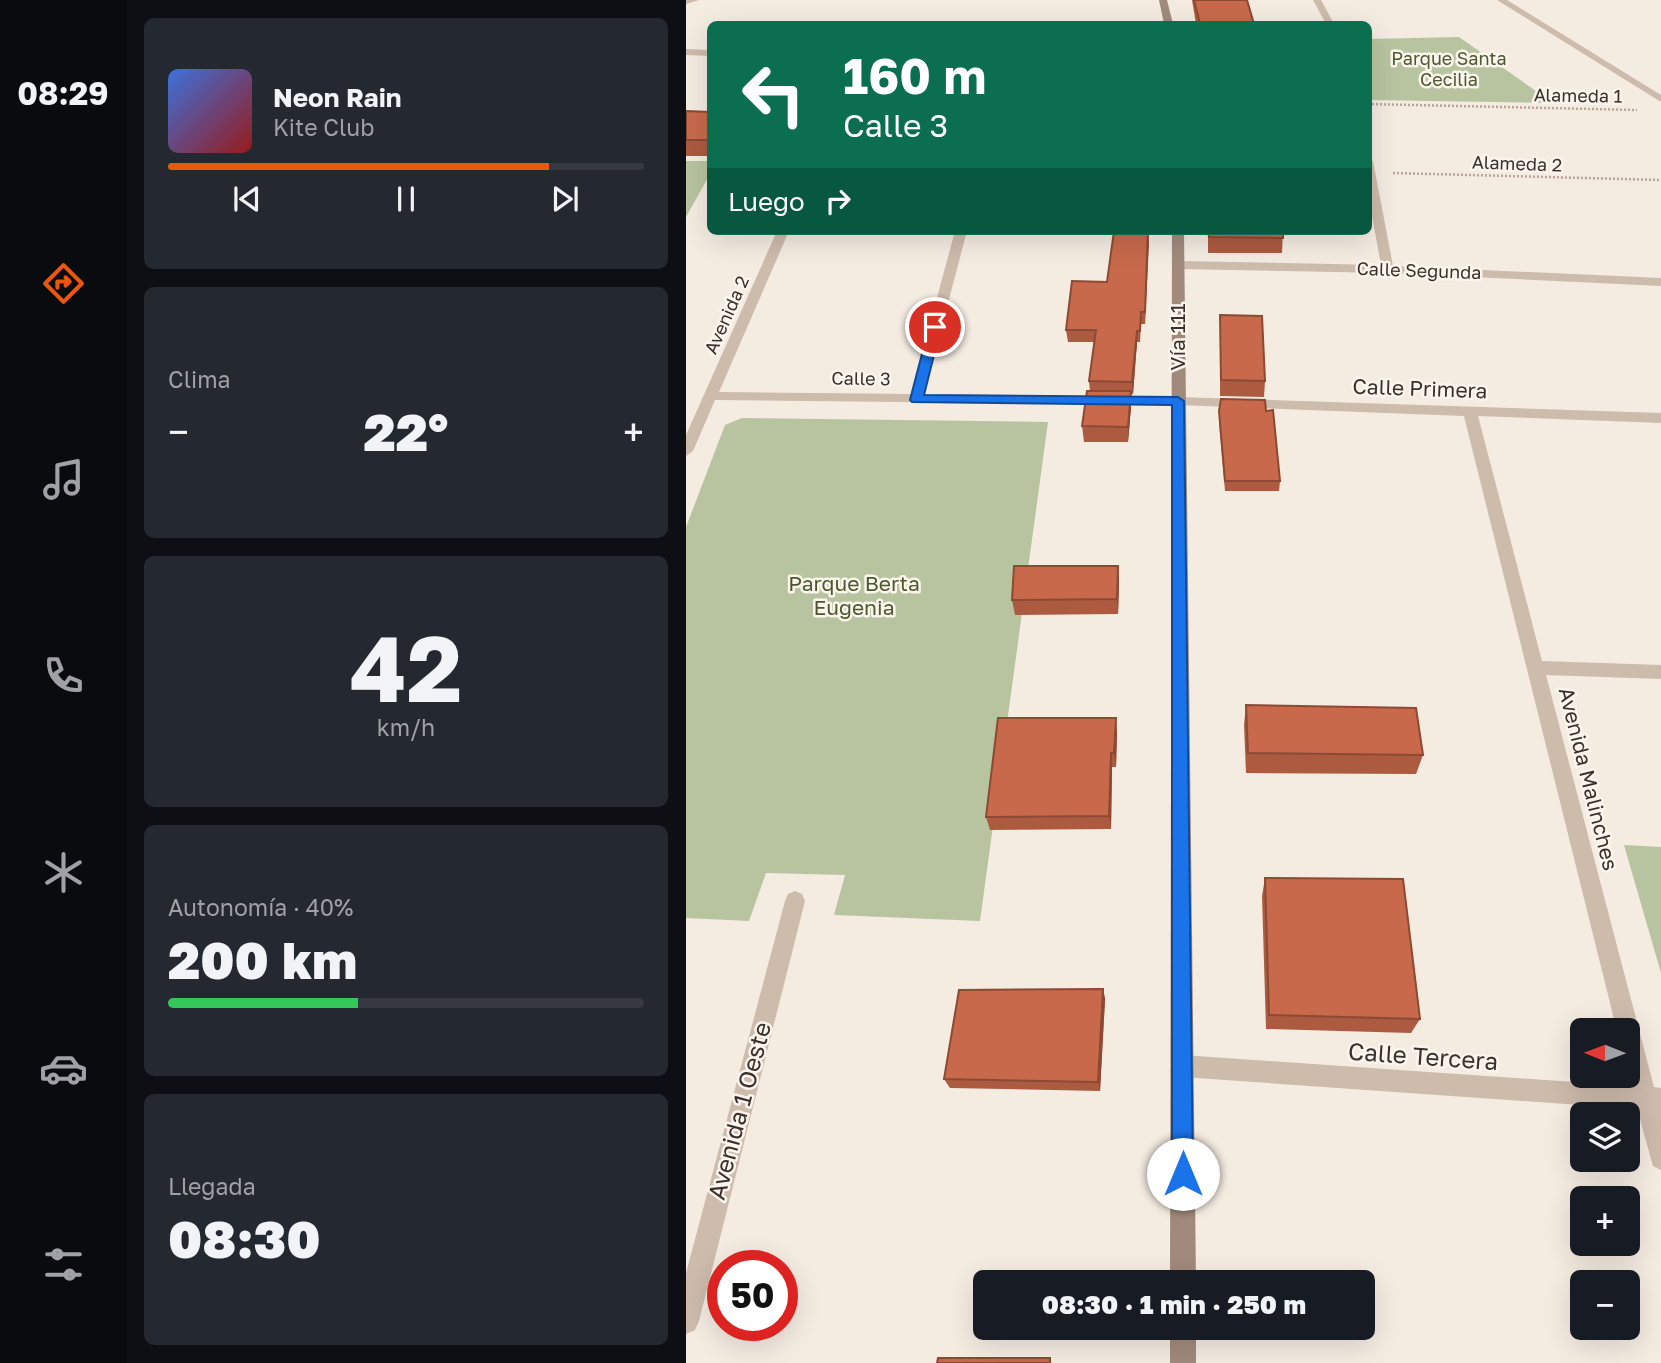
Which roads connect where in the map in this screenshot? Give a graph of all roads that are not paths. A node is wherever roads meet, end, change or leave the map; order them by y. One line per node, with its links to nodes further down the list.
1 (695, 0): 5 (street)
2 (1163, 0): 6 (main road)
3 (1317, 0): 7 (street)
4 (1501, 0): 10 (street)
5 (686, 1)
6 (1168, 21)
7 (1328, 21)
8 (686, 52): 9 (street)
9 (707, 53)
10 (1661, 99)
11 (1372, 178): 16 (street)
12 (781, 235): 18 (street, Avenida 2)
13 (960, 235): 19 (street)
14 (1178, 235): 15 (main road, Vía 111)
15 (1178, 265): 16 (street, Calle Segunda); 20 (main road, Vía 111)
16 (1388, 269): 17 (street, Calle Segunda)
17 (1661, 282)
18 (711, 396): 19 (street, Calle 3); 23 (street, Avenida 2)
19 (916, 400): 20 (street, Calle 3)
20 (1178, 401): 21 (street, Calle Primera); 27 (main road, Vía 111)
21 (1470, 412): 22 (street, Calle Primera); 24 (street, Avenida Malinches)
22 (1661, 418)
23 (686, 451)
24 (1536, 668): 25 (street); 28 (street, Avenida Malinches)
25 (1661, 672)
26 (795, 901): 31 (street, Avenida 1 Oeste)
27 (1182, 1066): 28 (street, Calle Tercera); 30 (main road, Vía 111)
28 (1653, 1098): 29 (street, Avenida Malinches)
29 (1661, 1158)
30 (1183, 1270)
31 (686, 1321)
32 (1183, 1340): 33 (main road)
33 (1184, 1363)

